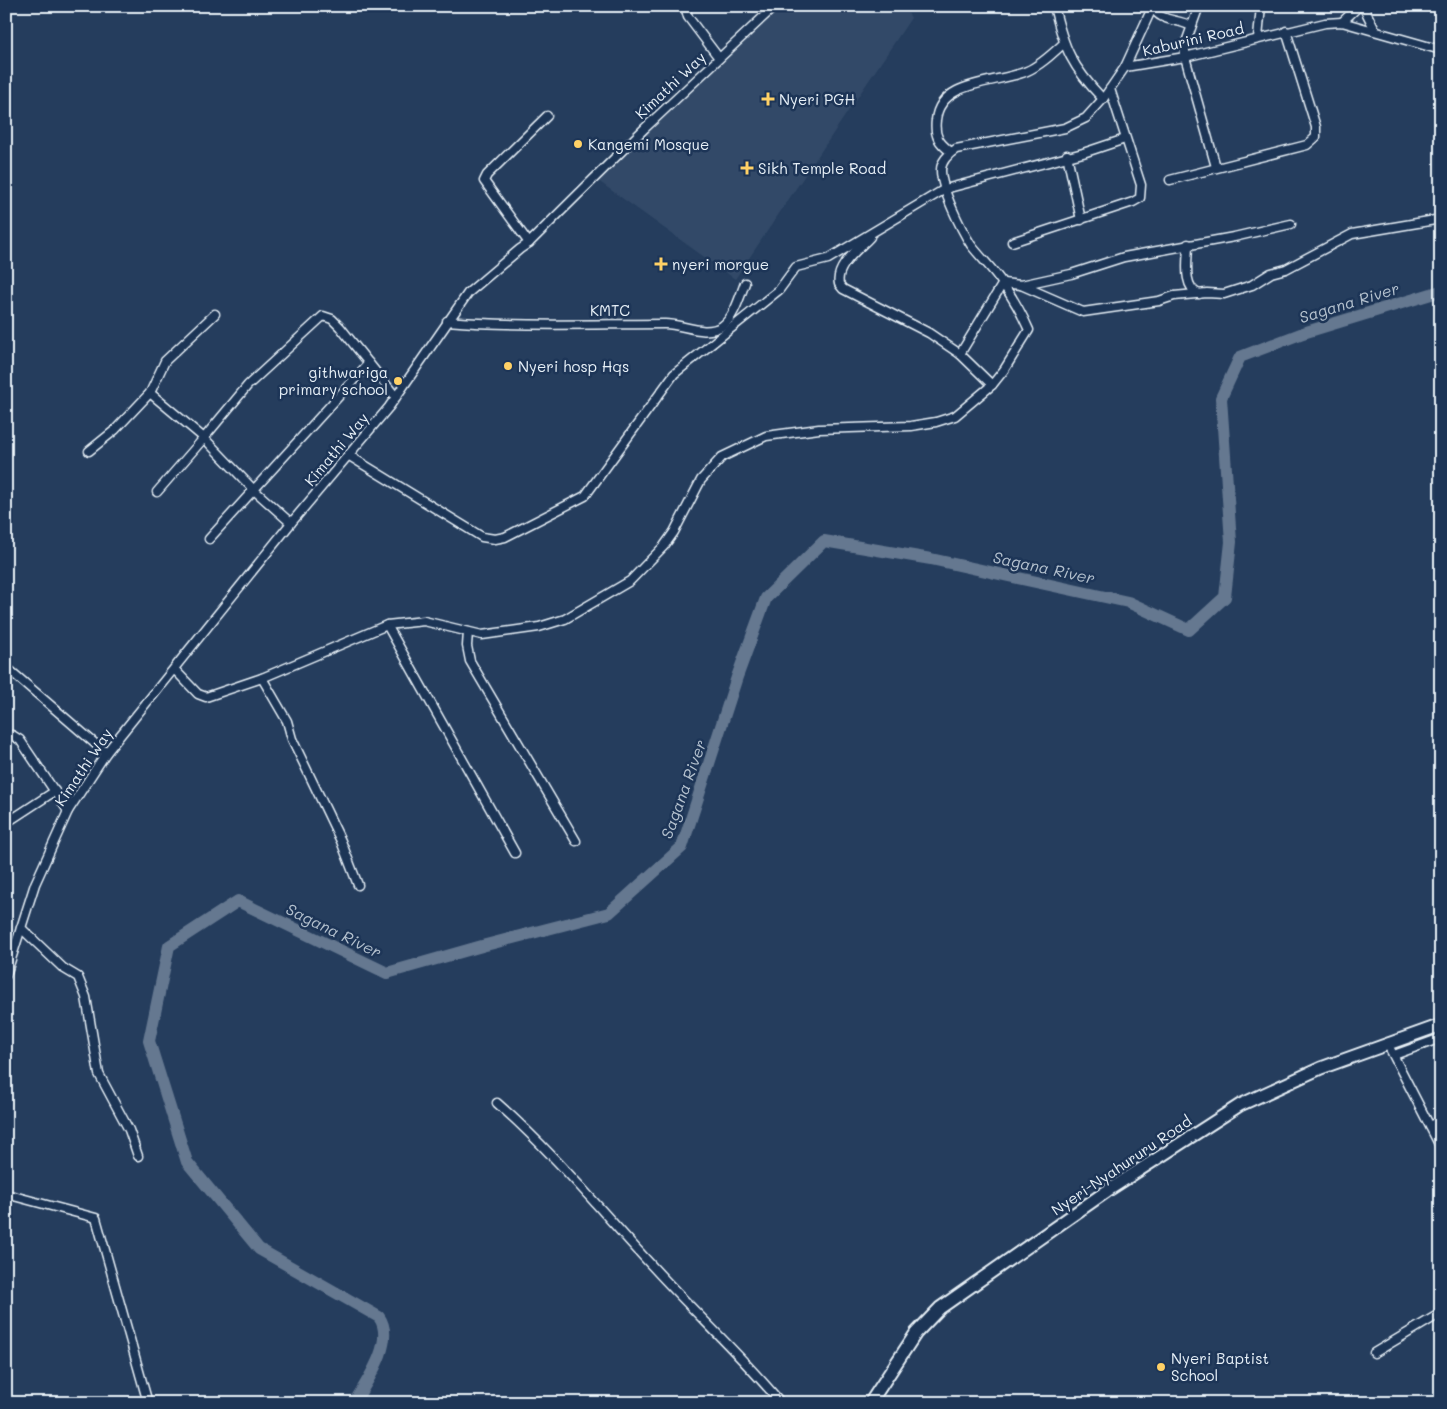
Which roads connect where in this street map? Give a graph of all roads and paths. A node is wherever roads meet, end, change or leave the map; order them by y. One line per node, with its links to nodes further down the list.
1 (685, 6): 17 (street)
2 (775, 6): 17 (street, Kimathi Way)
3 (1054, 6): 14 (street)
4 (1199, 6): 10 (street)
5 (1261, 6): 13 (street)
6 (1359, 6): 9 (street)
7 (1363, 6): 11 (street)
8 (1152, 7): 10 (street); 18 (street)
9 (1342, 22): 11 (street, Kaburini Road); 12 (street, Kaburini Road)
10 (1190, 26): 16 (street)
11 (1375, 30): 15 (street, Kaburini Road)
12 (1286, 31): 13 (street, Kaburini Road); 25 (street)
13 (1258, 38): 16 (street, Kaburini Road)
14 (1064, 42): 20 (street); 23 (street)
15 (1441, 50)
16 (1185, 57): 18 (street, Kaburini Road); 25 (street)
17 (719, 58): 33 (street, Kimathi Way)
18 (1125, 67): 19 (street)
19 (1110, 89): 20 (street); 22 (street)
20 (1103, 99): 23 (street)
21 (547, 116): 33 (street)
22 (1125, 139): 24 (street); 28 (street)
23 (952, 152): 27 (street)
24 (1067, 155): 27 (street); 28 (street)
25 (1216, 167): 26 (street)
26 (1170, 180)
27 (945, 189): 31 (street); 36 (street)
28 (1081, 220): 32 (street)
29 (1441, 220): 38 (street)
30 (1291, 224): 34 (street)
31 (877, 230): 41 (street); 48 (street)
32 (1012, 242)
33 (529, 244): 40 (street, Kimathi Way)
34 (1188, 244): 37 (street); 38 (street)
35 (745, 283): 40 (street, KMTC)
36 (1003, 283): 37 (street); 41 (street); 43 (street)
37 (1021, 285): 38 (street)
38 (1198, 294)
39 (215, 314): 44 (street)
40 (447, 321): 45 (street, Kimathi Way)
41 (960, 354): 43 (street)
42 (369, 363): 45 (street); 46 (street); 49 (street)
43 (992, 385): 54 (street)
44 (150, 393): 46 (street); 47 (street)
45 (396, 396): 48 (street, Kimathi Way)
46 (204, 438): 49 (street); 50 (street)
47 (89, 451)
48 (348, 455): 51 (street, Kimathi Way)
49 (254, 490): 51 (street); 52 (street)
50 (158, 492)
51 (291, 523): 56 (street, Kimathi Way)
52 (209, 539)
53 (387, 625): 54 (street); 57 (street); 64 (street)
54 (468, 632): 63 (street)
55 (6, 667): 59 (street)
56 (175, 670): 57 (street); 59 (street, Kimathi Way)
57 (262, 678): 65 (street)
58 (6, 736): 60 (street)
59 (106, 753): 61 (street, Kimathi Way)
60 (55, 791): 61 (street); 62 (street)
61 (68, 811): 66 (street, Kimathi Way)
62 (6, 823)
63 (576, 841)
64 (515, 852)
65 (358, 885)
66 (21, 928): 67 (street, Kimathi Way); 77 (street)
67 (8, 964): 68 (street, Kimathi Way)
68 (6, 975)
69 (1441, 1025): 71 (main road, Nyeri-Nyahururu Road)
70 (1441, 1038): 72 (street)
71 (1388, 1043): 72 (street); 83 (main road, Nyeri-Nyahururu Road)
72 (1394, 1055): 75 (street)
73 (497, 1103): 82 (street)
74 (1441, 1121): 75 (street)
75 (1430, 1126): 76 (street)
76 (1441, 1148)
77 (138, 1156)
78 (6, 1194): 81 (street)
79 (1441, 1313): 80 (street)
80 (1374, 1353)
81 (148, 1403)
82 (781, 1403)
83 (870, 1403)

